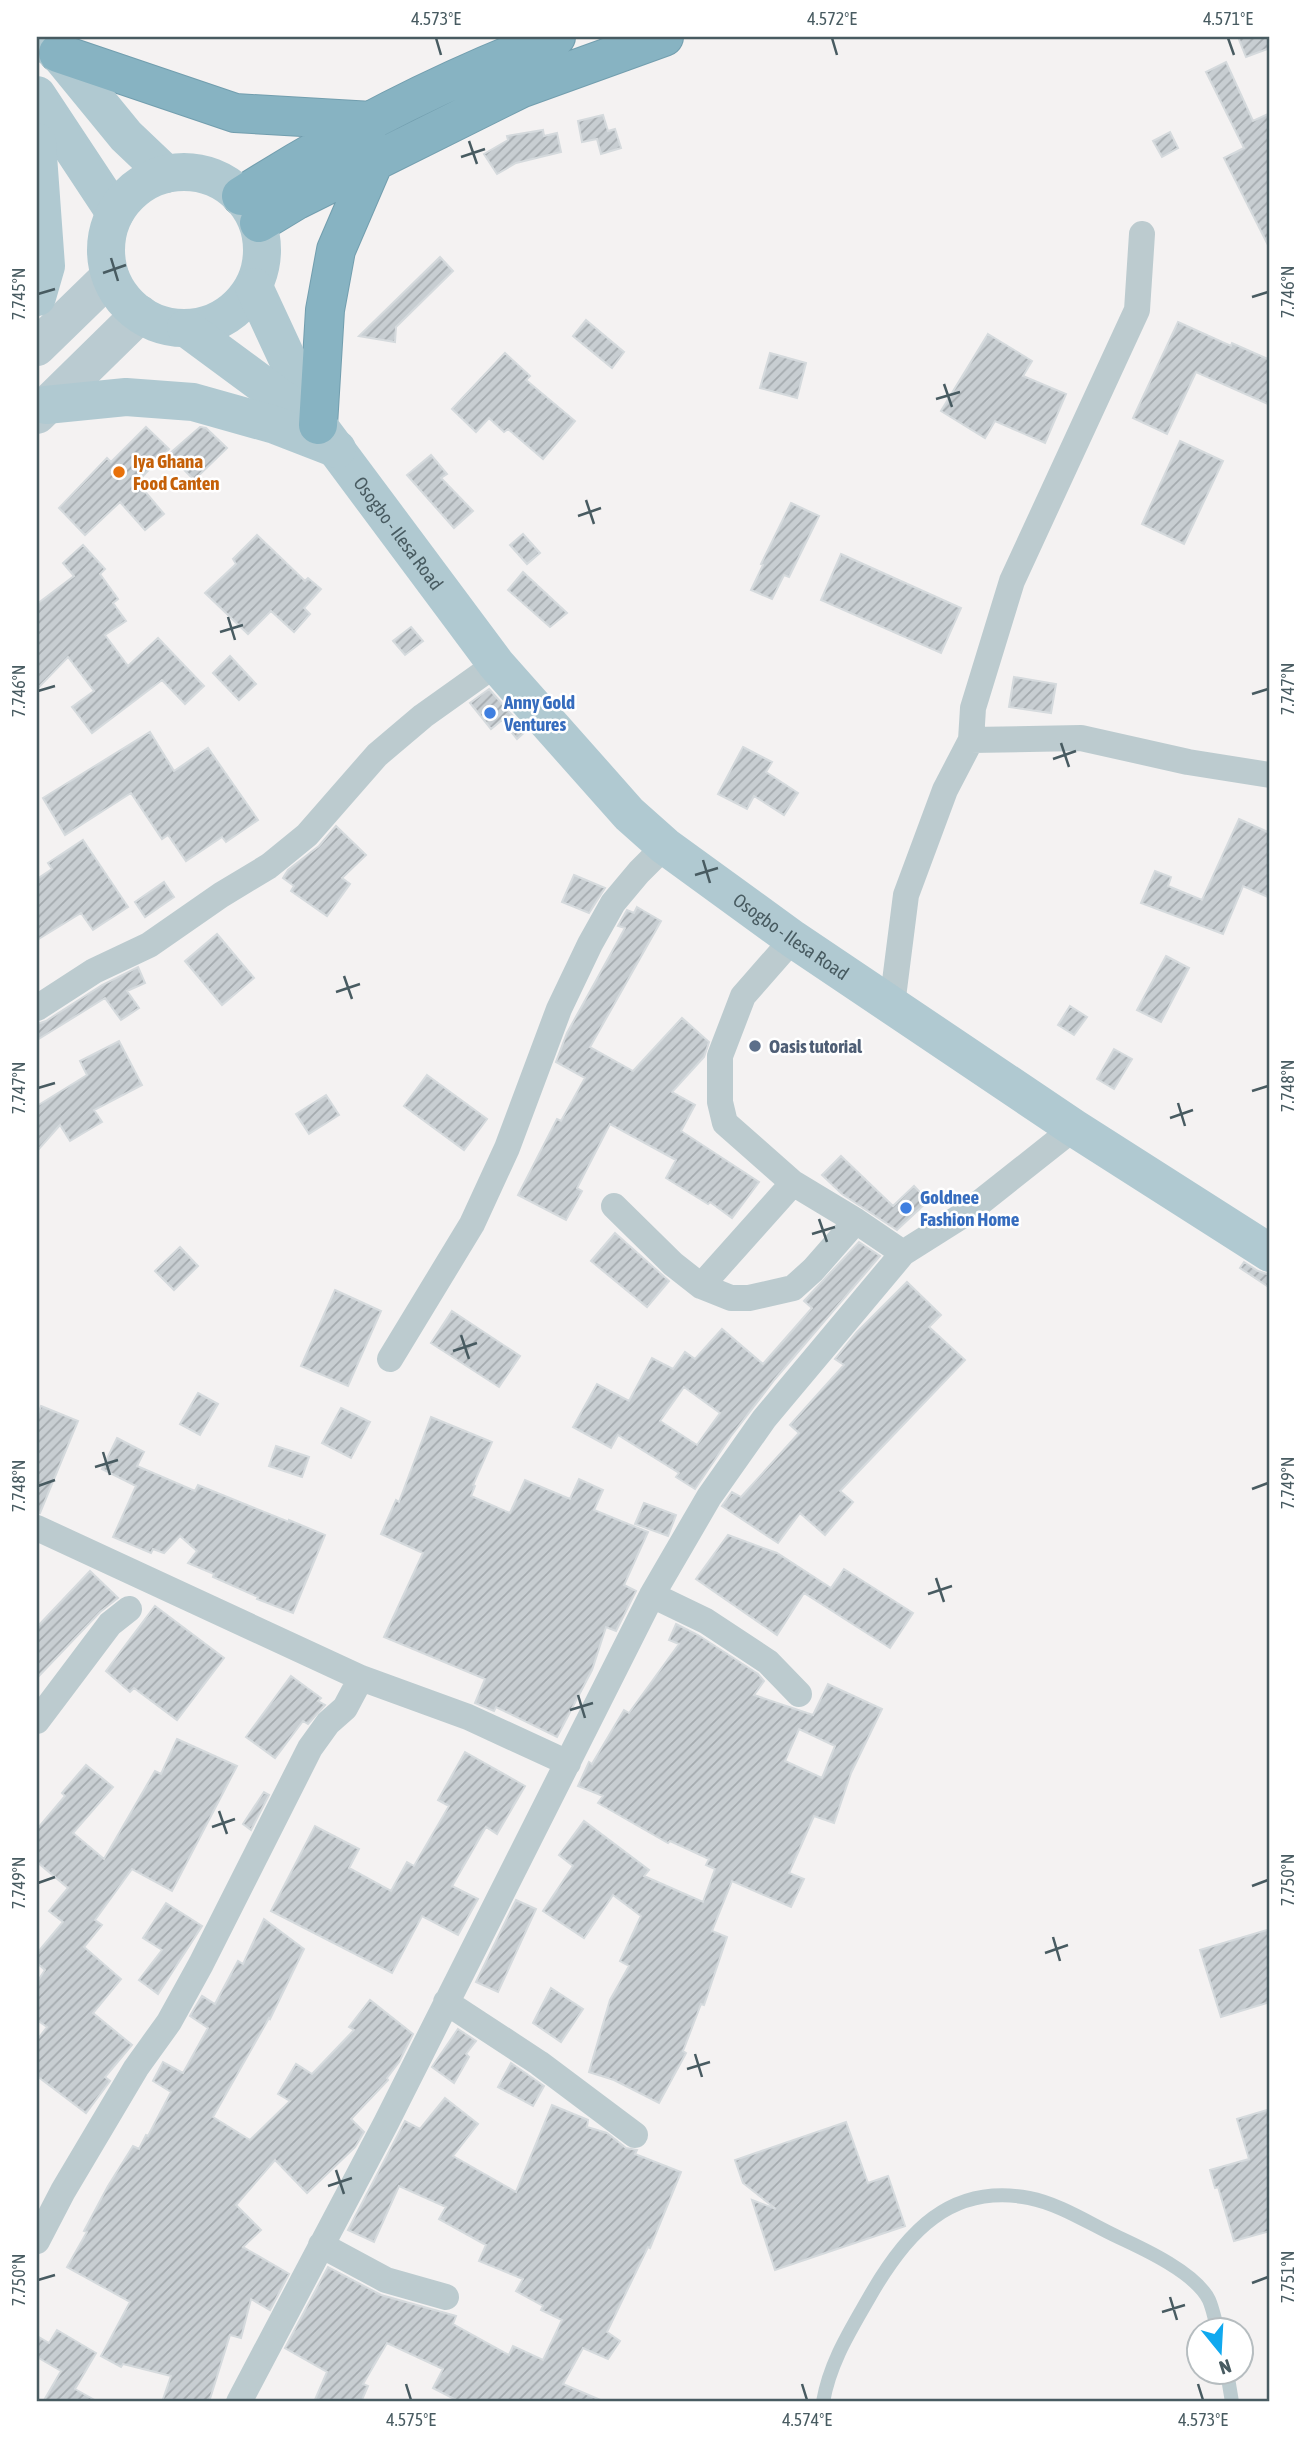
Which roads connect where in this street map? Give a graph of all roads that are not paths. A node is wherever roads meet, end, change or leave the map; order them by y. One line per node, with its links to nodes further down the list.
1 (556, 37): 5 (highway)
2 (664, 37): 7 (highway)
3 (48, 45): 5 (highway); 8 (main road)
4 (37, 95): 10 (main road)
5 (372, 121): 9 (highway)
6 (37, 142): 14 (main road)
7 (373, 164): 9 (highway); 19 (highway)
8 (166, 174): 9 (main road); 10 (main road)
9 (250, 210): 13 (main road)
10 (115, 213): 12 (main road)
11 (1142, 234): 21 (street)
12 (110, 276): 15 (main road); 17 (main road)
13 (254, 287): 16 (main road); 19 (main road, Osogbo - Ilesa Road)
14 (37, 297)
15 (140, 314): 16 (main road); 18 (main road)
16 (187, 328): 19 (main road, Osogbo - Ilesa Road)
17 (37, 347)
18 (42, 410): 19 (main road)
19 (327, 437): 20 (main road, Osogbo - Ilesa Road)
20 (496, 664): 23 (main road, Osogbo - Ilesa Road); 26 (street)
21 (971, 740): 22 (street); 25 (street)
22 (1270, 775)
23 (665, 846): 24 (main road, Osogbo - Ilesa Road); 34 (street)
24 (793, 939): 25 (main road, Osogbo - Ilesa Road); 28 (street)
25 (892, 1005): 27 (main road, Osogbo - Ilesa Road)
26 (37, 1008)
27 (1074, 1128): 31 (street); 32 (main road, Osogbo - Ilesa Road)
28 (793, 1183): 30 (street); 33 (street)
29 (614, 1206): 33 (street)
30 (856, 1221): 31 (street); 33 (street)
31 (903, 1253): 36 (street)
32 (1270, 1253)
33 (702, 1286)
34 (390, 1359)
35 (37, 1528): 38 (street)
36 (652, 1595): 39 (street); 41 (street)
37 (129, 1609): 40 (street)
38 (361, 1678): 41 (street); 44 (street)
39 (799, 1693)
40 (37, 1721)
41 (568, 1763): 42 (street)
42 (446, 2002): 43 (street); 45 (street)
43 (635, 2135)
44 (37, 2241)
45 (321, 2245): 46 (street); 48 (street)
46 (446, 2297)
47 (1213, 2316): 49 (lane)
48 (239, 2402)
49 (823, 2402)

